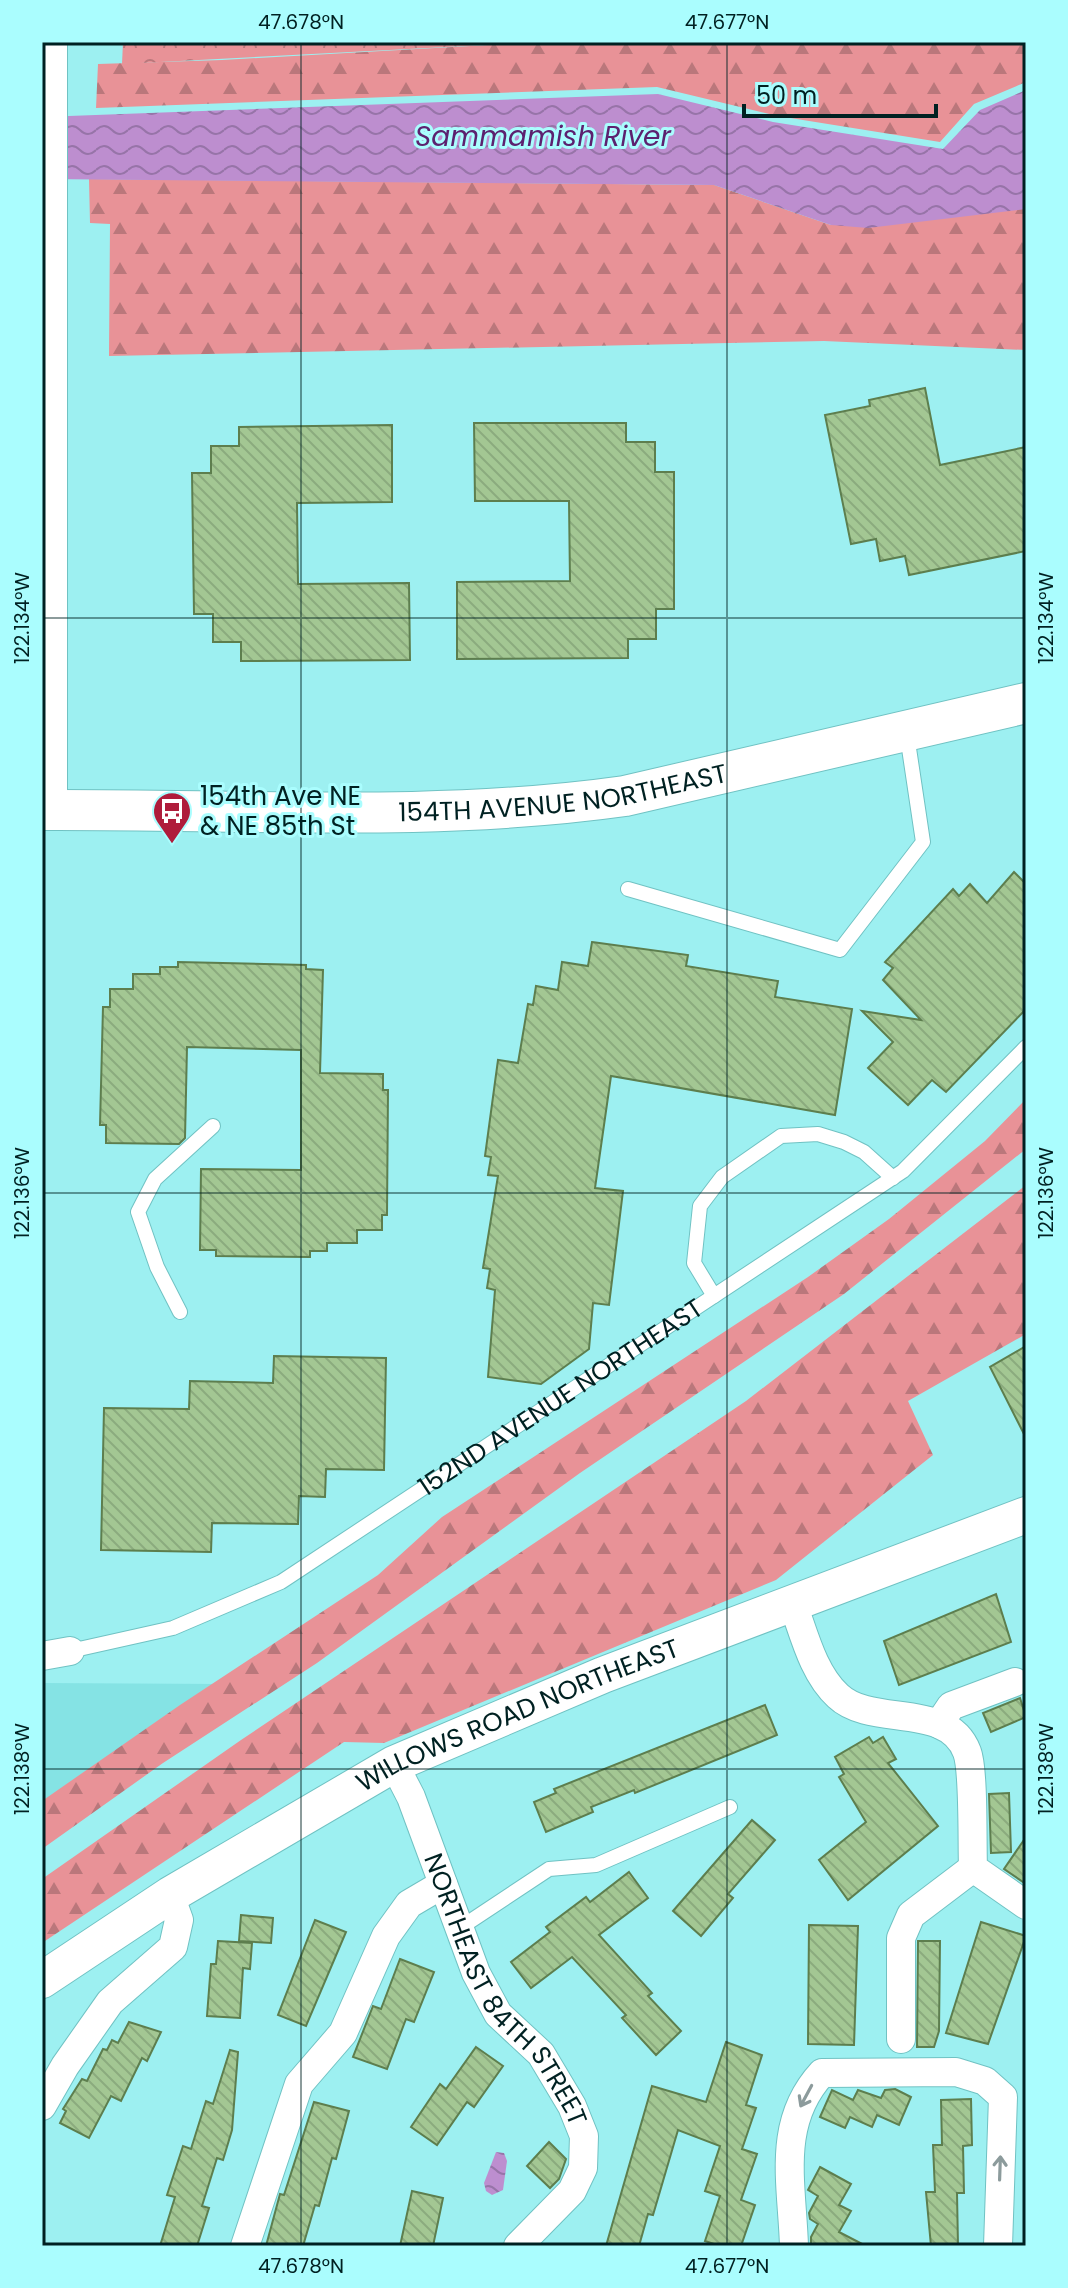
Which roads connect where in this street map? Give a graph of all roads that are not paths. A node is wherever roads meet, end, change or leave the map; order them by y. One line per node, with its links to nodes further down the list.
1 (49, 42): 4 (street)
2 (1026, 703): 3 (main road, 154TH AVENUE NORTHEAST)
3 (907, 731): 4 (main road, 154TH AVENUE NORTHEAST); 5 (lane)
4 (45, 810)
5 (628, 889)
6 (1026, 1047): 8 (lane, 152ND AVENUE NORTHEAST)
7 (213, 1126): 10 (lane)
8 (893, 1178): 9 (lane, 152ND AVENUE NORTHEAST); 9 (lane)
9 (714, 1296): 13 (lane, 152ND AVENUE NORTHEAST)
10 (180, 1312)
11 (1026, 1515): 12 (street, WILLOWS ROAD NORTHEAST)
12 (793, 1604): 16 (street); 17 (street, WILLOWS ROAD NORTHEAST)
13 (70, 1651): 14 (street, 152ND AVENUE NORTHEAST)
14 (42, 1656)
15 (1015, 1682): 16 (street)
16 (939, 1724): 19 (street)
17 (394, 1764): 20 (street, NORTHEAST 84TH STREET); 21 (street, WILLOWS ROAD NORTHEAST)
18 (730, 1807): 23 (lane)
19 (973, 1868): 22 (street); 25 (street)
20 (443, 1884): 23 (street, NORTHEAST 84TH STREET); 27 (street)
21 (170, 1895): 24 (street, WILLOWS ROAD NORTHEAST); 26 (street)
22 (1026, 1905)
23 (460, 1928): 28 (street, NORTHEAST 84TH STREET)
24 (42, 1980)
25 (901, 2039)
26 (42, 2106)
27 (245, 2246)
28 (518, 2246)
29 (794, 2246): 30 (street, one-way to 29)
30 (998, 2246)

